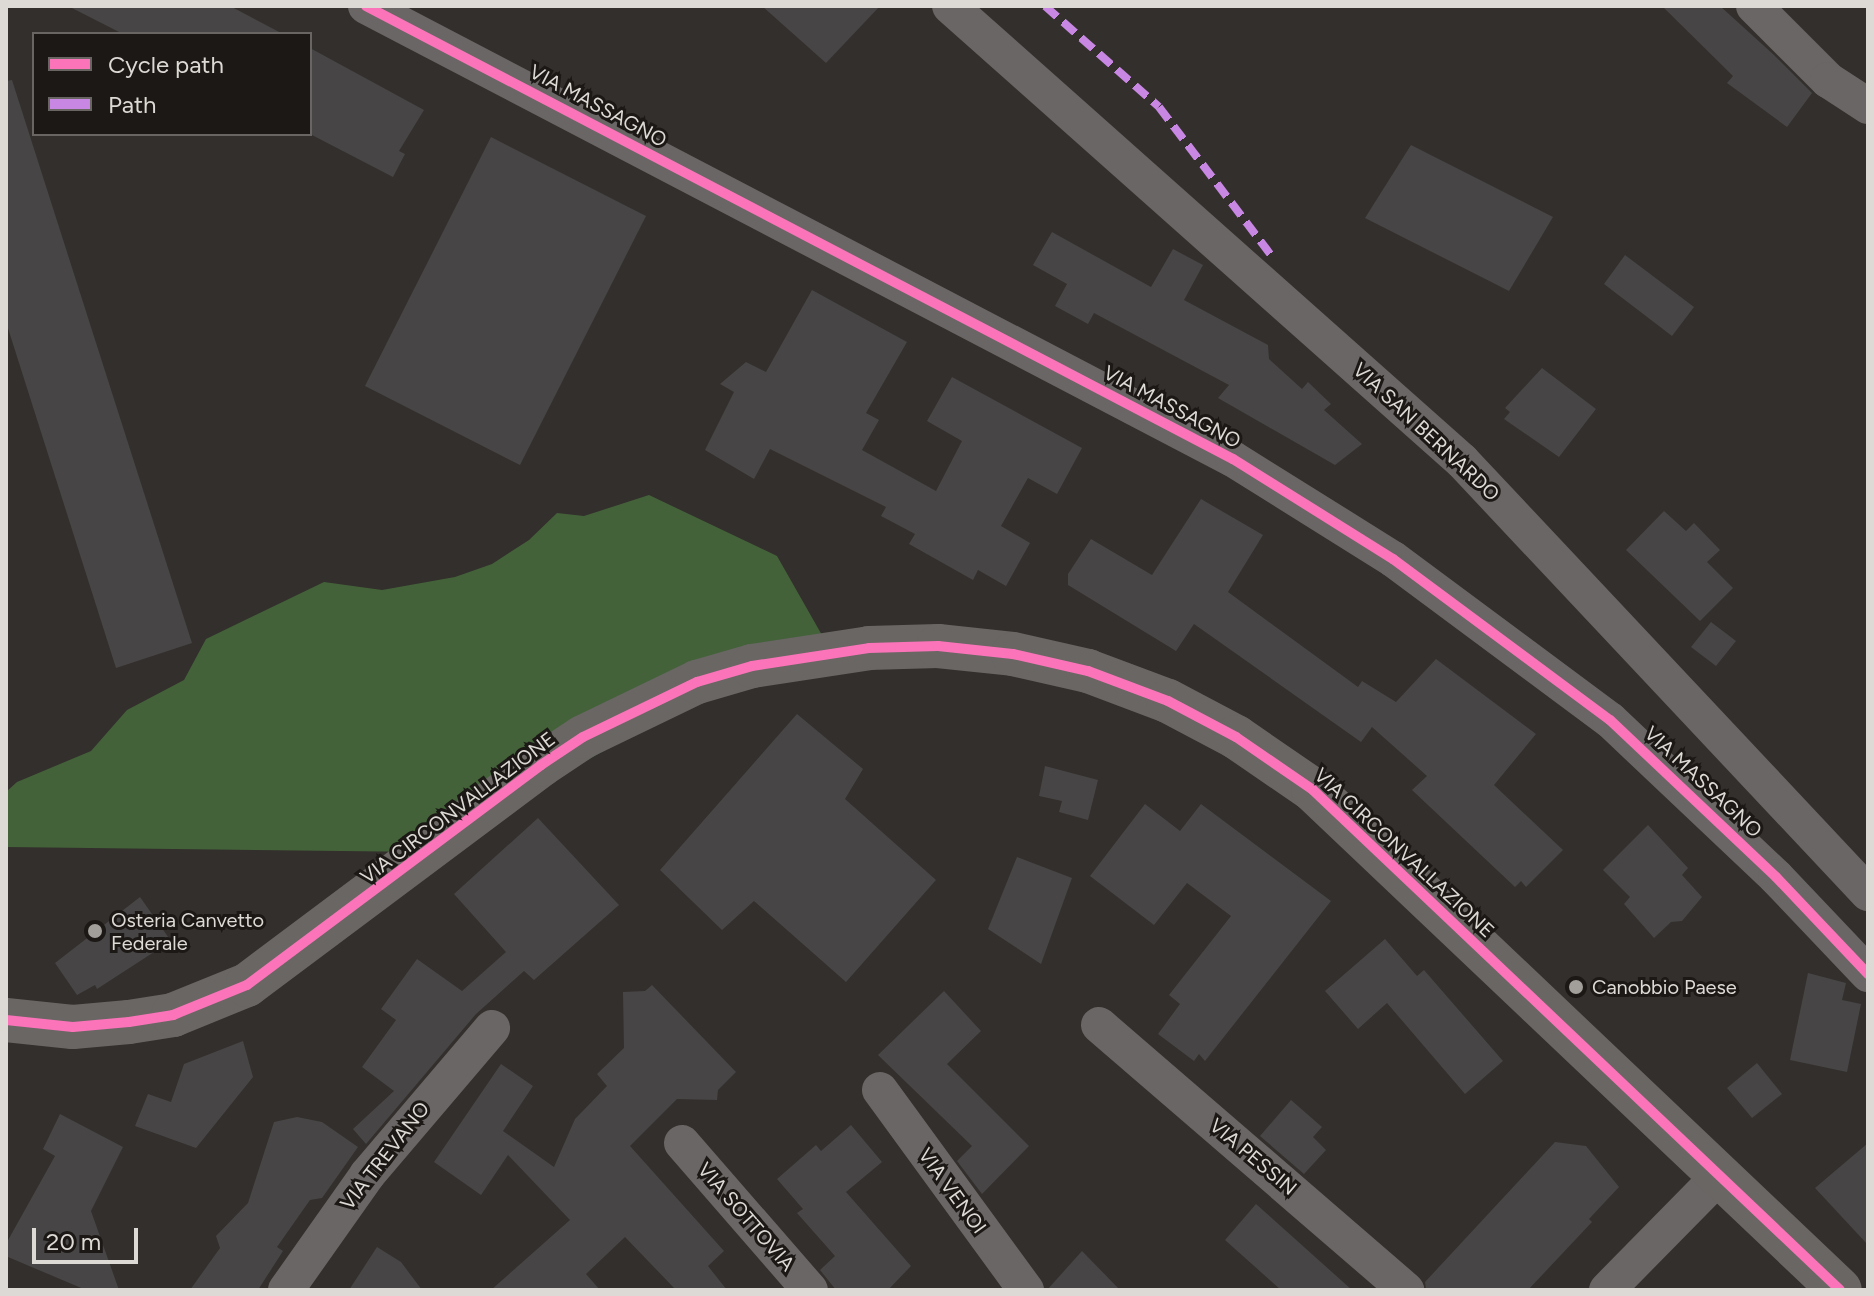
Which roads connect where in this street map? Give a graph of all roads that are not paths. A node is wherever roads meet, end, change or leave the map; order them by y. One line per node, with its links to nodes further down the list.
1 (366, 6): 6 (street, VIA MASSAGNO)
2 (950, 6): 5 (street, VIA SAN BERNARDO)
3 (1754, 6): 4 (street)
4 (1868, 106)
5 (1868, 893)
6 (1868, 974)
7 (6, 1020): 12 (main road, VIA CIRCONVALLAZIONE)
8 (1099, 1025): 16 (street, VIA PESSIN)
9 (492, 1028): 13 (street, VIA TREVANO)
10 (880, 1090): 15 (street, VIA VENOI)
11 (682, 1143): 14 (street, VIA SOTTOVIA)
12 (1717, 1178): 17 (street); 18 (main road)
13 (286, 1290)
14 (810, 1290)
15 (1026, 1290)
16 (1406, 1290)
17 (1607, 1290)
18 (1840, 1290)

